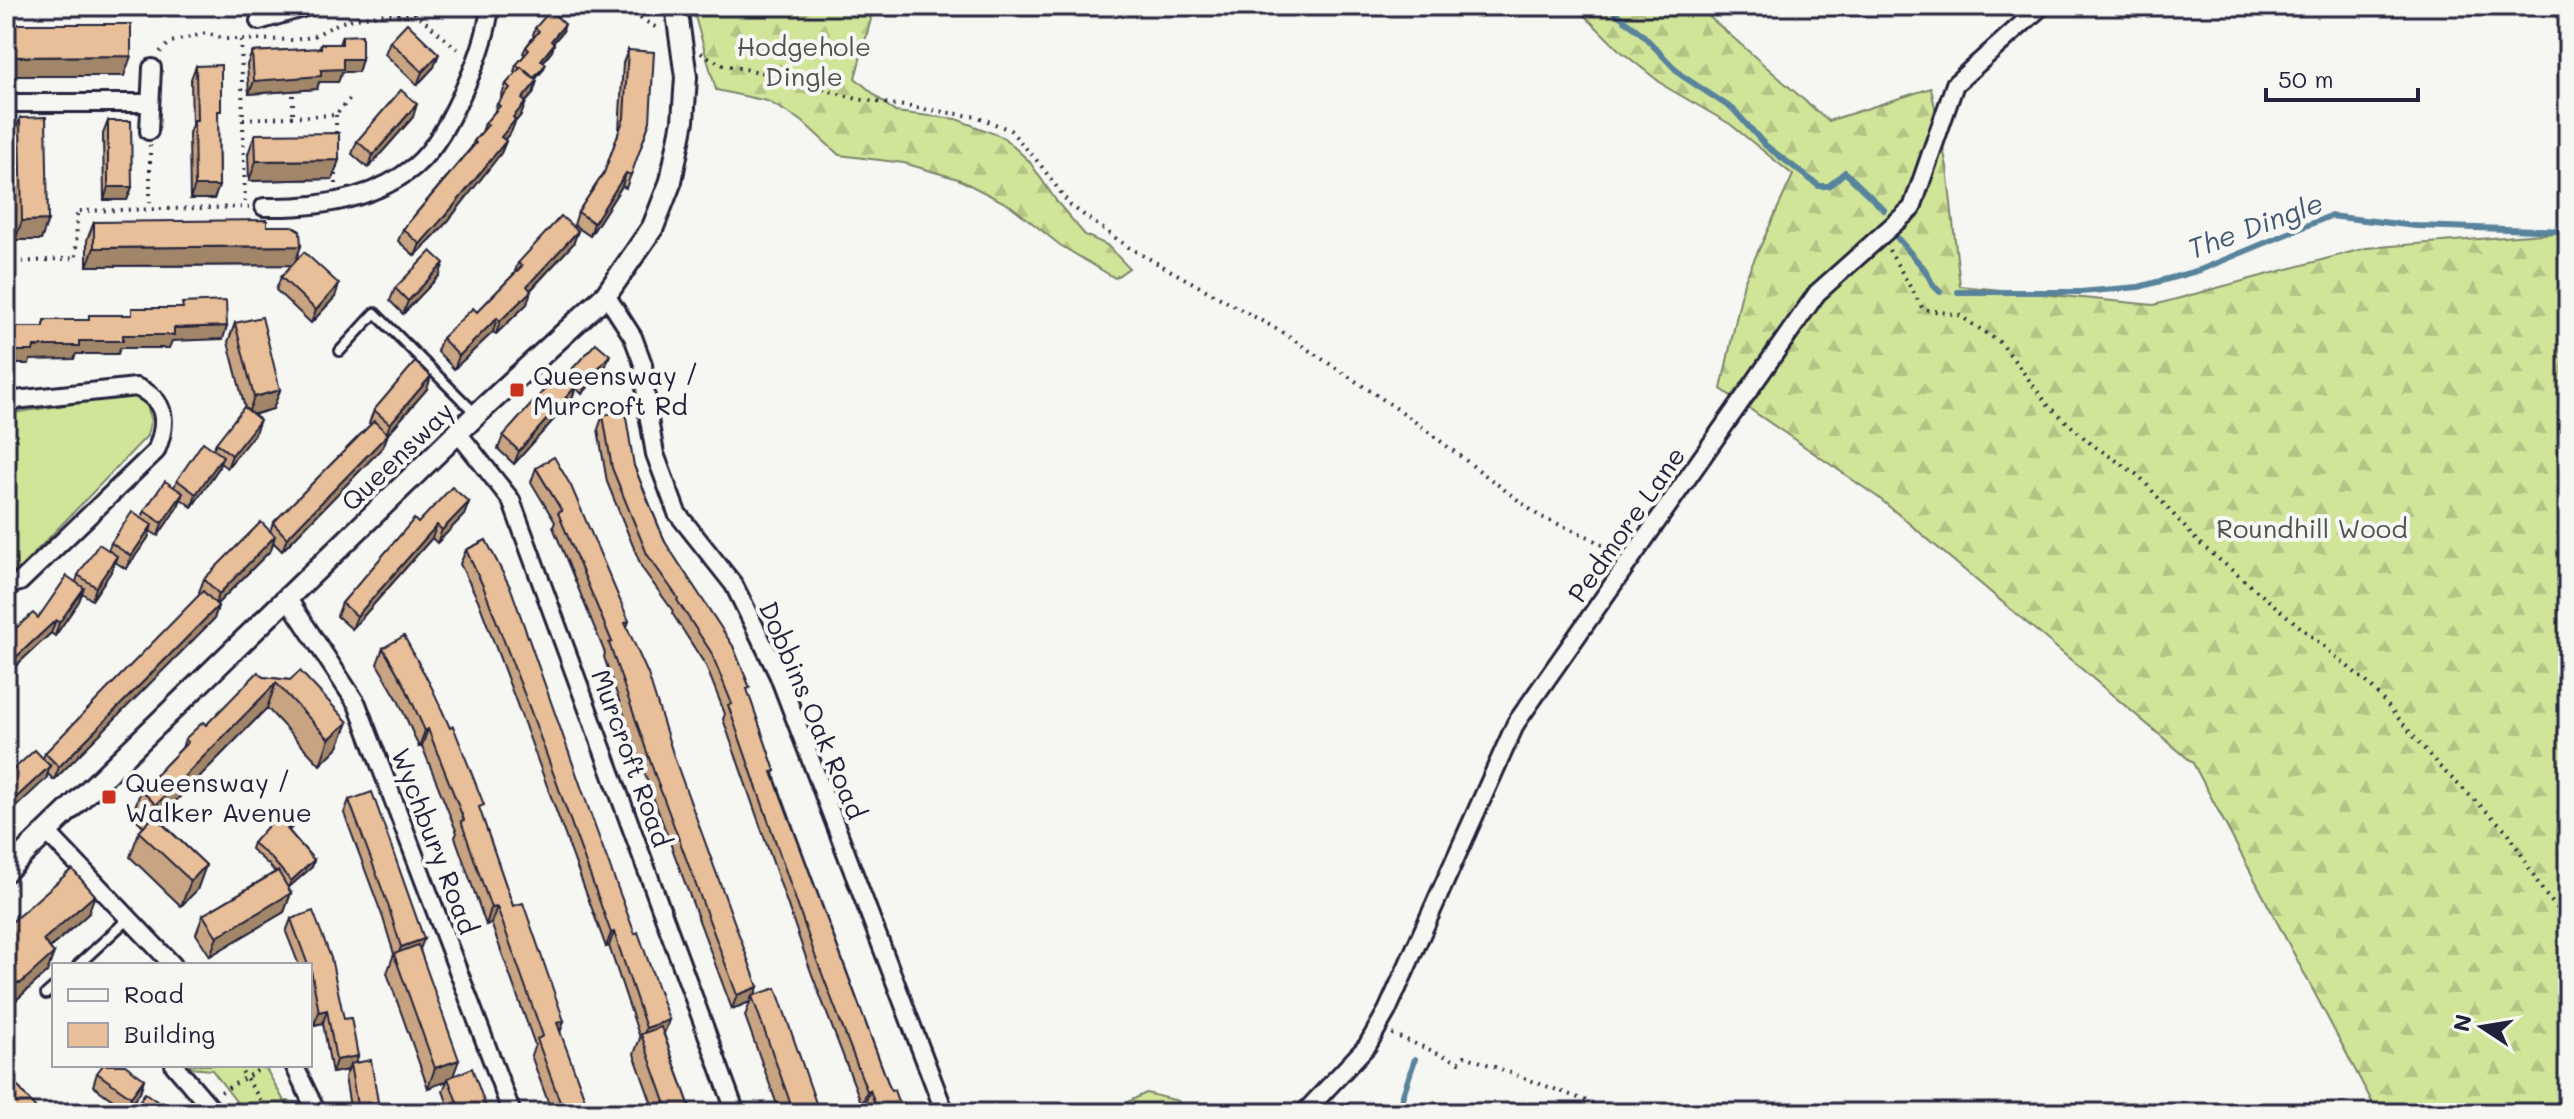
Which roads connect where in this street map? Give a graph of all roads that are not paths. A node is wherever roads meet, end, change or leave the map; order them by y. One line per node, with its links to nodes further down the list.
1 (309, 6): 5 (street)
2 (490, 6): 10 (street)
3 (676, 6): 11 (street, Queensway)
4 (2042, 6): 32 (street, Pedmore Lane)
5 (270, 14)
6 (152, 68): 8 (street)
7 (6, 103): 8 (street)
8 (150, 103): 9 (street)
9 (149, 131)
10 (264, 207)
11 (606, 295): 14 (street, Queensway); 31 (street, Dobbins Oak Road)
12 (340, 351): 14 (lane)
13 (6, 401): 16 (street)
14 (476, 415): 15 (street, Queensway)
15 (458, 433): 17 (street, Queensway); 30 (street, Murcroft Road)
16 (6, 586)
17 (288, 599): 18 (street, Queensway); 29 (street, Wychbury Road)
18 (48, 833): 19 (street, Queensway); 20 (street)
19 (6, 871)
20 (129, 918): 21 (lane); 22 (street)
21 (80, 963)
22 (171, 963)
23 (52, 989): 24 (lane)
24 (46, 994)
25 (176, 1067): 27 (street)
26 (295, 1067): 28 (street)
27 (210, 1107)
28 (317, 1113)
29 (512, 1113)
30 (736, 1113)
31 (945, 1113)
32 (1304, 1113)

